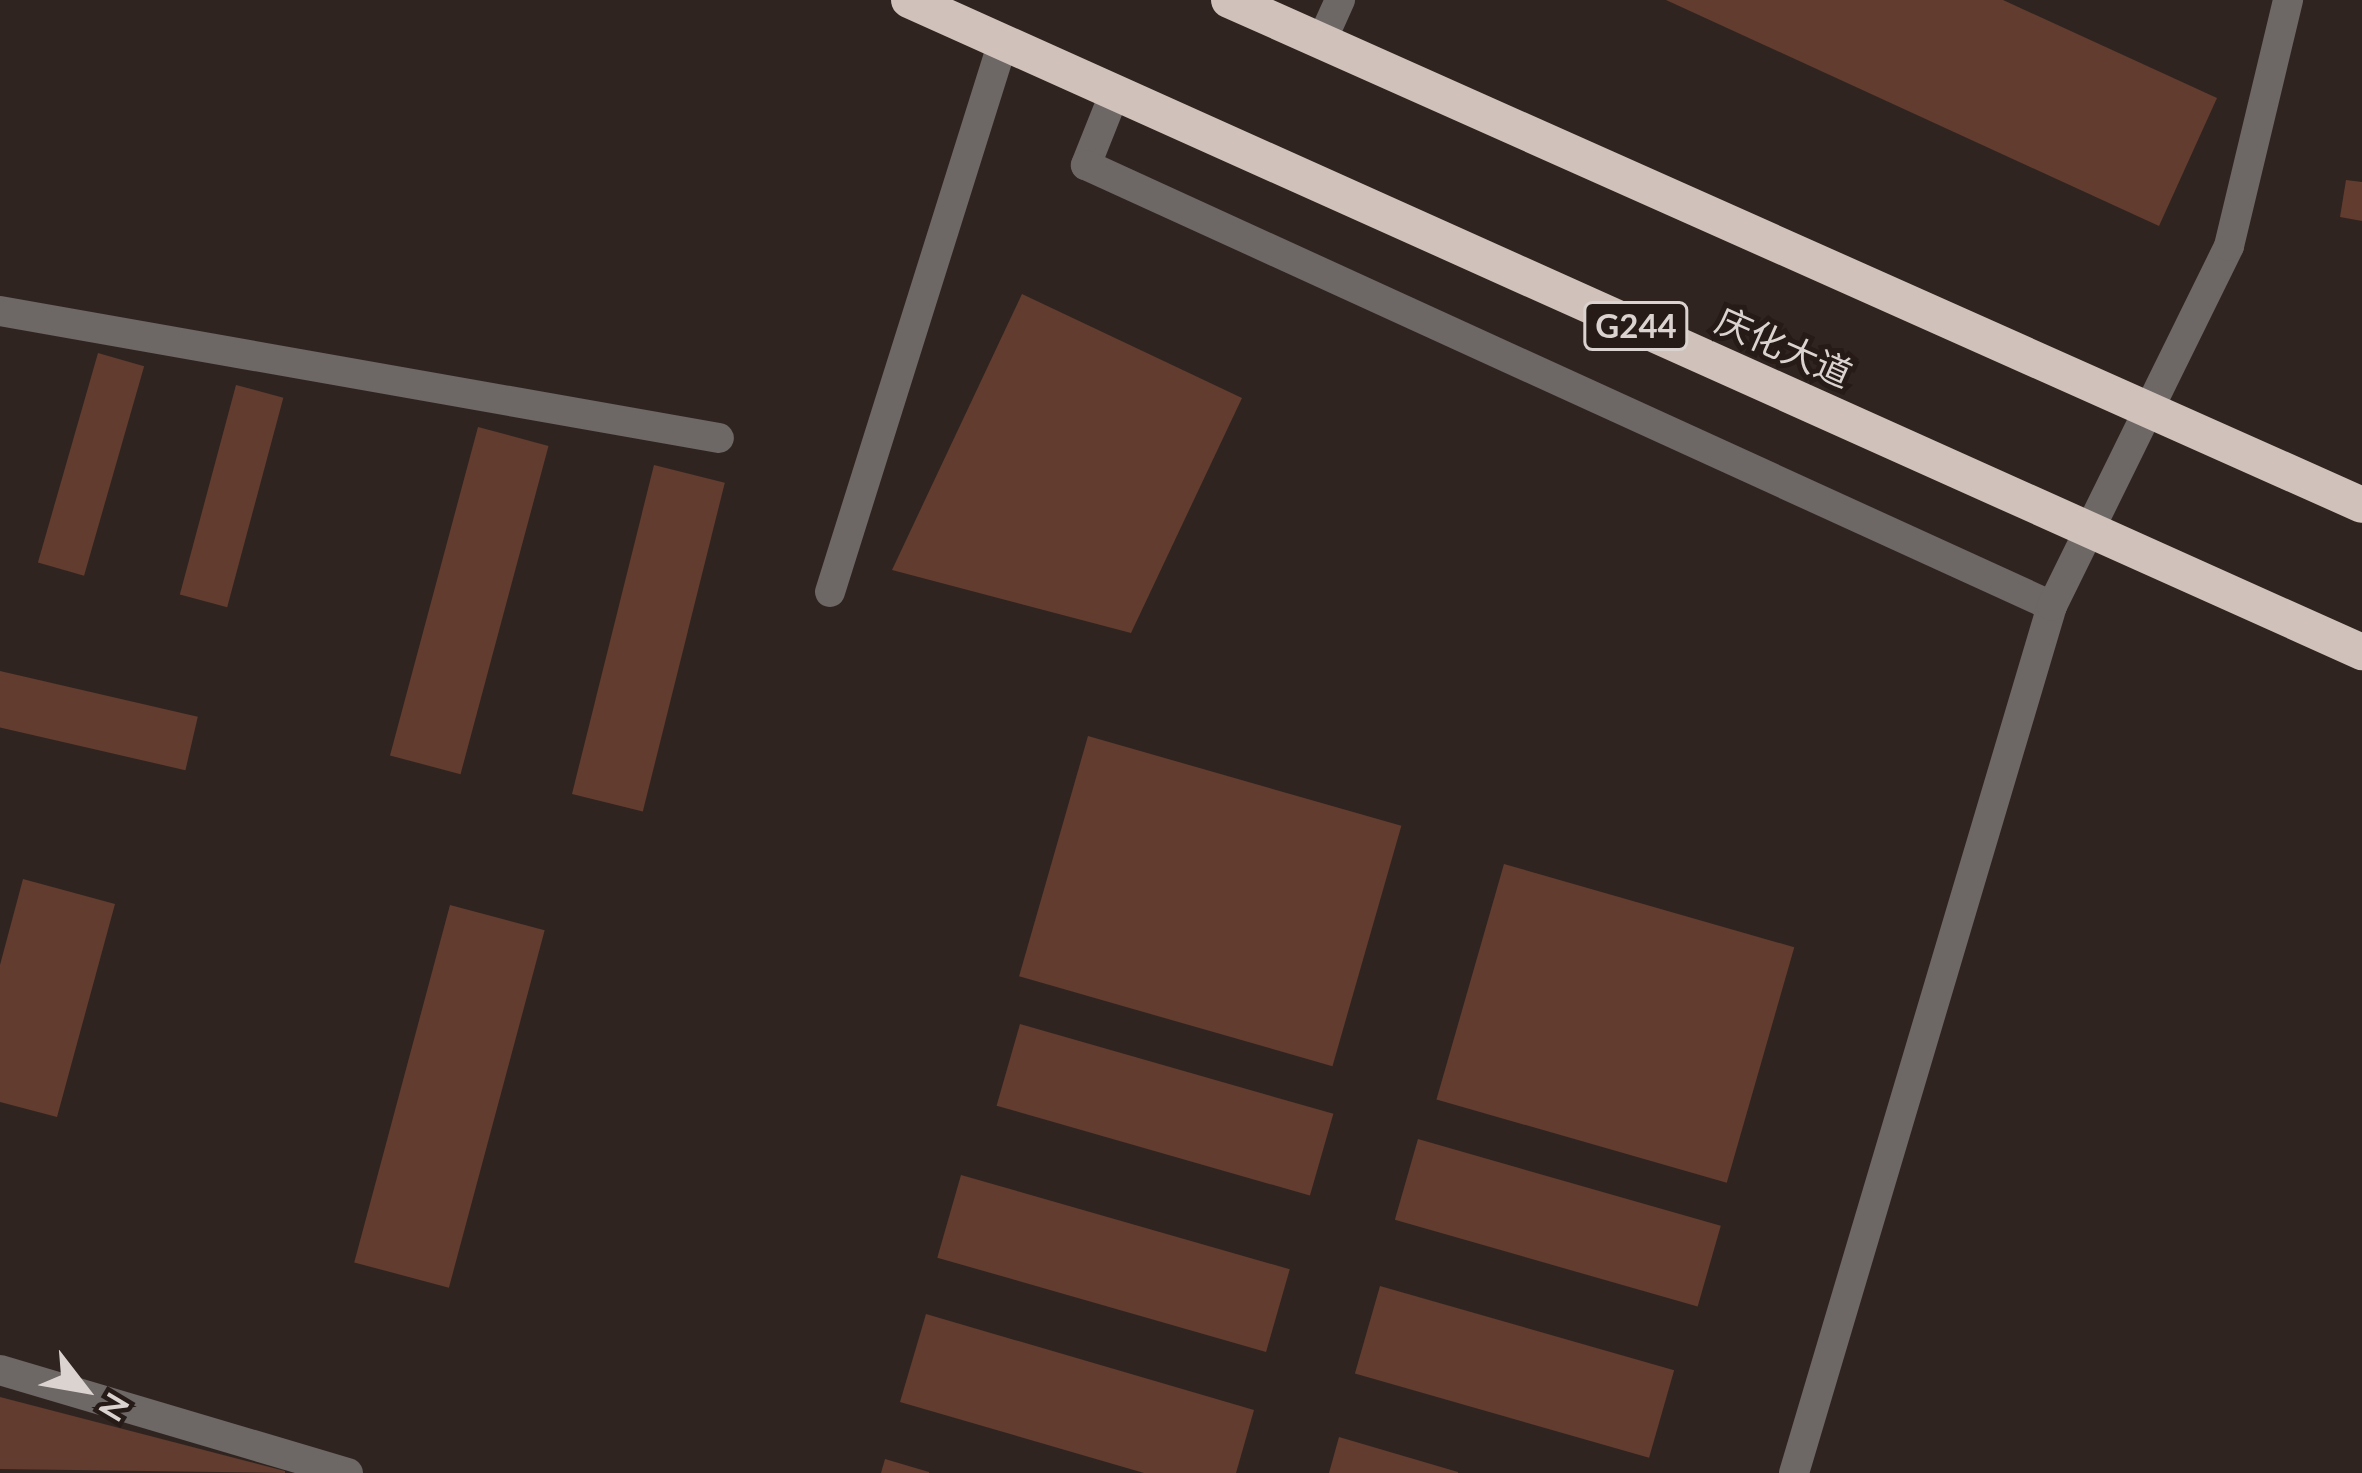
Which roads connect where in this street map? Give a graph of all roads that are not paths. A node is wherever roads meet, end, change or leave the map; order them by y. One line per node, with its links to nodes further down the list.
1 (909, 0): 6 (highway, 庆化大道 / G244)
2 (1229, 0): 5 (highway)
3 (1340, 0): 5 (street)
4 (2288, 0): 9 (street)
5 (1322, 40): 9 (highway)
6 (1003, 42): 7 (highway, 庆化大道 / G244); 13 (street)
7 (1115, 92): 12 (highway, 庆化大道 / G244); 14 (street)
8 (0, 311): 10 (street)
9 (2152, 412): 11 (highway); 12 (street)
10 (719, 438)
11 (2362, 505)
12 (2090, 531): 14 (street); 15 (highway, 庆化大道 / G244)
13 (830, 592)
14 (2052, 606): 18 (street)
15 (2362, 652)
16 (0, 1370): 17 (street)
17 (348, 1473)
18 (1794, 1473)

